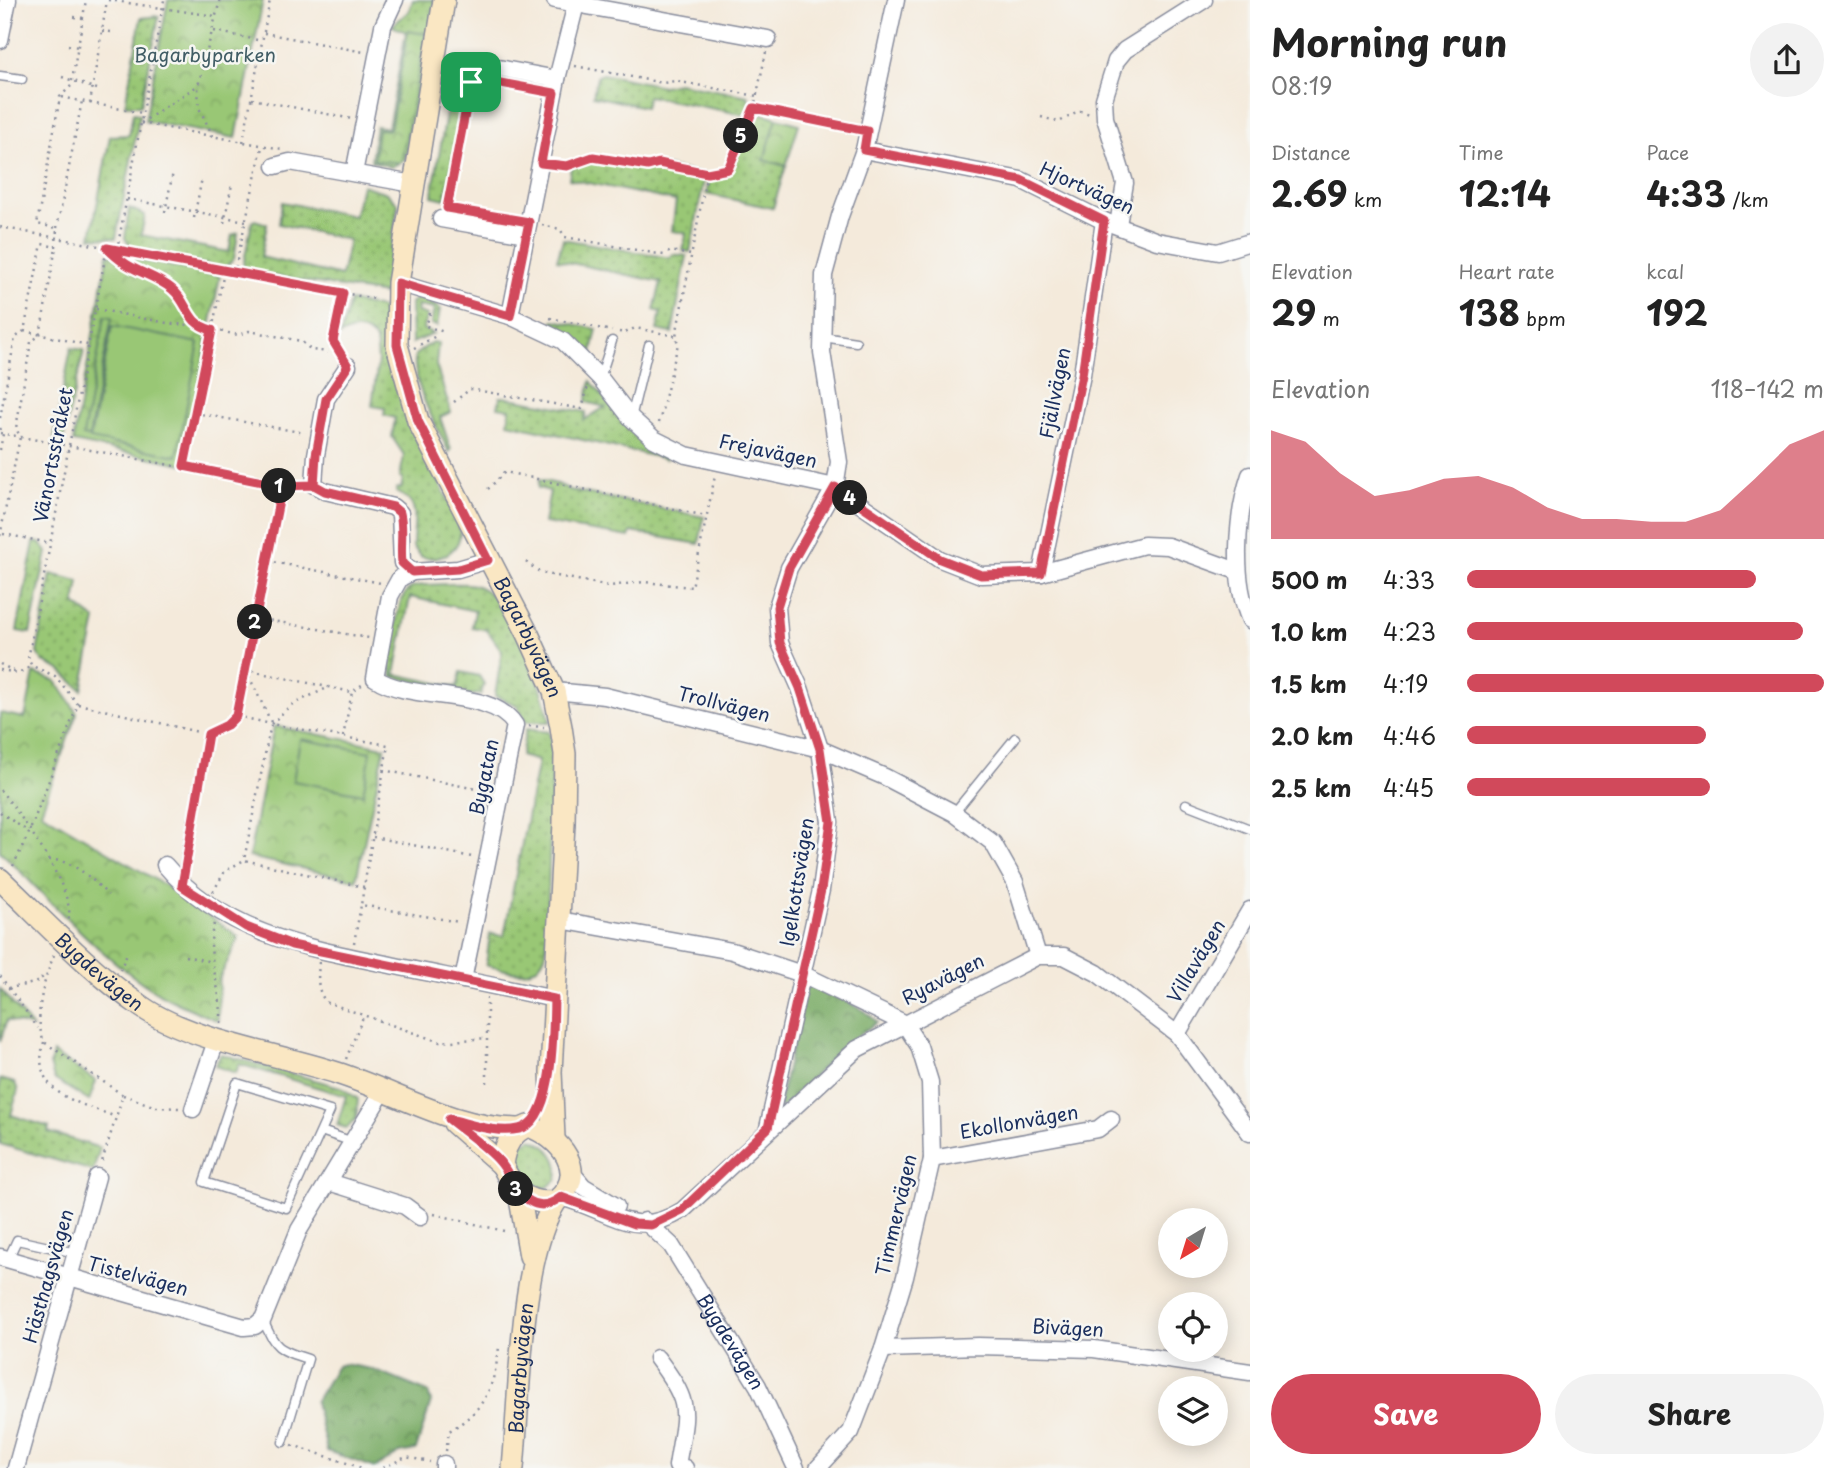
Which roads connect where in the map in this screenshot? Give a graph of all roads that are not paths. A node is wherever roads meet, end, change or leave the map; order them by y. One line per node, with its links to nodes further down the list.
1 (8, 0): 8 (street)
2 (395, 0): 16 (street)
3 (443, 0): 17 (street, Bagarbyvägen)
4 (555, 0): 7 (street)
5 (896, 0): 14 (street, Igelkottsvägen)
6 (1204, 0): 19 (street, Fjällvägen)
7 (576, 4): 9 (street); 13 (street)
8 (1, 29)
9 (768, 39)
10 (466, 62): 13 (street)
11 (0, 76): 12 (lane)
12 (22, 79)
13 (557, 79): 20 (street)
14 (864, 150): 19 (street, Hjortvägen); 24 (street, Igelkottsvägen)
15 (275, 166): 16 (street)
16 (355, 173): 17 (street)
17 (413, 184): 22 (street, Bagarbyvägen)
18 (444, 214): 20 (street)
19 (1111, 223): 21 (street, Hjortvägen); 36 (street, Fjällvägen)
20 (526, 234): 23 (street)
21 (1250, 242)
22 (398, 283): 23 (street, Frejavägen); 33 (street, Bagarbyvägen)
23 (510, 316): 29 (street, Frejavägen)
24 (823, 337): 26 (lane); 32 (street, Igelkottsvägen)
25 (612, 341): 29 (lane)
26 (856, 342)
27 (649, 345): 30 (lane)
28 (348, 366): 35 (street)
29 (596, 374): 30 (street, Frejavägen)
30 (631, 418): 32 (street, Frejavägen)
31 (1250, 475): 34 (street)
32 (835, 487): 36 (street, Frejavägen); 42 (street, Igelkottsvägen)
33 (488, 560): 35 (street); 39 (street, Bagarbyvägen)
34 (1237, 571): 36 (street, Frejavägen); 37 (street)
35 (412, 572): 53 (street, Bygatan)
36 (1041, 573)
37 (1246, 602): 38 (street)
38 (1250, 620)
39 (554, 691): 42 (street, Trollvägen); 50 (street, Bagarbyvägen)
40 (208, 734): 48 (lane)
41 (1015, 738): 44 (lane)
42 (820, 749): 44 (street, Trollvägen); 52 (street, Igelkottsvägen)
43 (1186, 804): 45 (lane)
44 (954, 813): 51 (street, Trollvägen)
45 (1250, 829)
46 (164, 865): 48 (street)
47 (5, 876): 56 (street, Bygdevägen)
48 (182, 886): 53 (street)
49 (1250, 910): 57 (street, Villavägen)
50 (560, 920): 52 (street); 54 (street, Bagarbyvägen)
51 (1038, 956): 55 (street, Ryavägen); 57 (street)
52 (802, 974): 55 (street); 64 (street, Igelkottsvägen)
53 (463, 979): 54 (street)
54 (554, 999): 58 (street, Bagarbyvägen)
55 (904, 1023): 64 (street, Ryavägen); 69 (street, Timmervägen)
56 (219, 1032): 59 (street, Bygdevägen); 60 (street)
57 (1177, 1034): 66 (street)
58 (551, 1072): 63 (street, Bagarbyvägen); 67 (street, Bagarbyvägen)
59 (383, 1091): 61 (street, Bygdevägen); 68 (street)
60 (193, 1109)
61 (449, 1119): 63 (street, Bygdevägen); 70 (street, Bygdevägen)
62 (1111, 1119): 69 (street, Ekollonvägen)
63 (523, 1127): 67 (street); 70 (street)
64 (768, 1128): 77 (street, Ryavägen)
65 (321, 1131): 65 (lane); 68 (lane)
66 (1250, 1133)
67 (554, 1138): 71 (street)
68 (353, 1142): 73 (street)
69 (932, 1159): 83 (street, Timmervägen)
70 (502, 1165): 74 (street)
71 (572, 1173): 75 (street); 77 (street, Bygdevägen)
72 (97, 1177): 78 (street, Hästhagsvägen)
73 (329, 1182): 76 (street); 82 (street)
74 (519, 1193): 75 (street); 80 (street, Bagarbyvägen)
75 (559, 1199): 77 (street); 80 (street, Bagarbyvägen)
76 (420, 1217)
77 (651, 1225): 90 (street, Bygdevägen)
78 (76, 1253): 79 (lane); 81 (street, Hästhagsvägen)
79 (4, 1258): 81 (street, Tistelvägen)
80 (531, 1270): 89 (street, Bagarbyvägen)
81 (70, 1279): 82 (street, Tistelvägen); 88 (street, Hästhagsvägen)
82 (262, 1319): 86 (lane)
83 (883, 1349): 85 (street, Bivägen); 91 (street, Timmervägen)
84 (657, 1357): 87 (street)
85 (1250, 1372)
86 (283, 1442)
87 (679, 1467)
88 (16, 1468)
89 (513, 1468)
90 (796, 1468)
91 (818, 1468)

